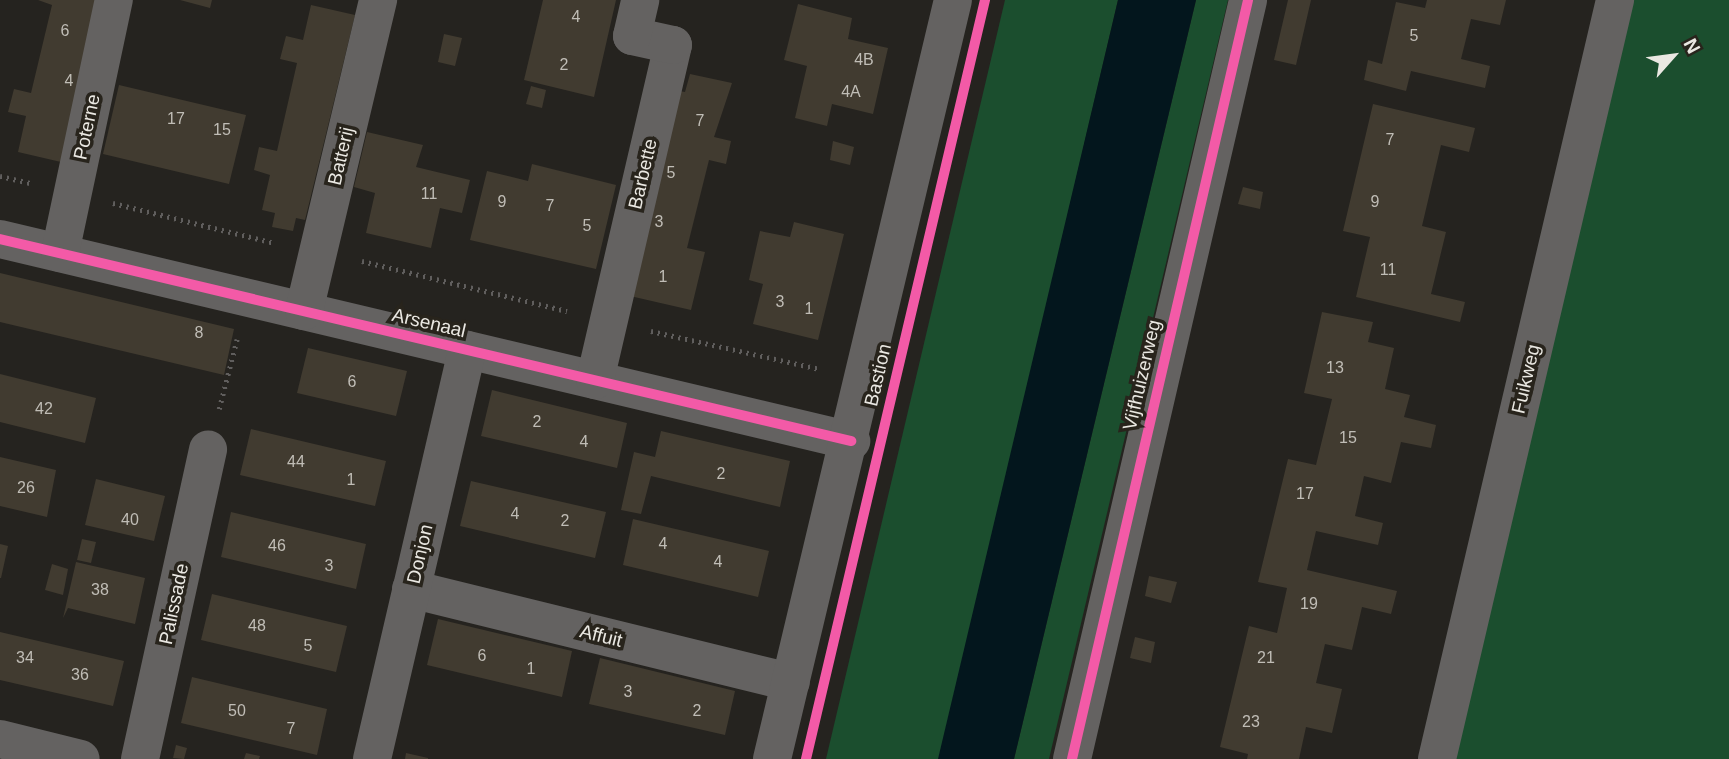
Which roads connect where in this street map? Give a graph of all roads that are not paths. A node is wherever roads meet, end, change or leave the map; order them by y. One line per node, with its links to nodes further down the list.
1 (114, 0): 8 (street, Poterne)
2 (378, 0): 9 (street, Batterij)
3 (640, 0): 11 (street, Barbette)
4 (953, 0): 12 (street, Bastion)
5 (1248, 0): 21 (street, Vijfhuizerweg)
6 (1615, 0): 22 (street, Fuikweg)
7 (0, 239): 8 (street, Arsenaal)
8 (60, 253): 9 (street, Arsenaal)
9 (304, 311): 10 (street, Arsenaal)
10 (467, 349): 11 (street, Arsenaal); 14 (street, Donjon)
11 (595, 380): 12 (street, Arsenaal)
12 (851, 441): 15 (street, Bastion)
13 (208, 449): 18 (street, Palissade)
14 (411, 589): 15 (street, Affuit); 19 (street, Donjon)
15 (791, 682): 20 (street, Bastion)
16 (0, 739): 17 (street)
17 (81, 759)
18 (140, 759)
19 (372, 759)
20 (772, 759)
21 (1072, 759)
22 (1437, 759)

